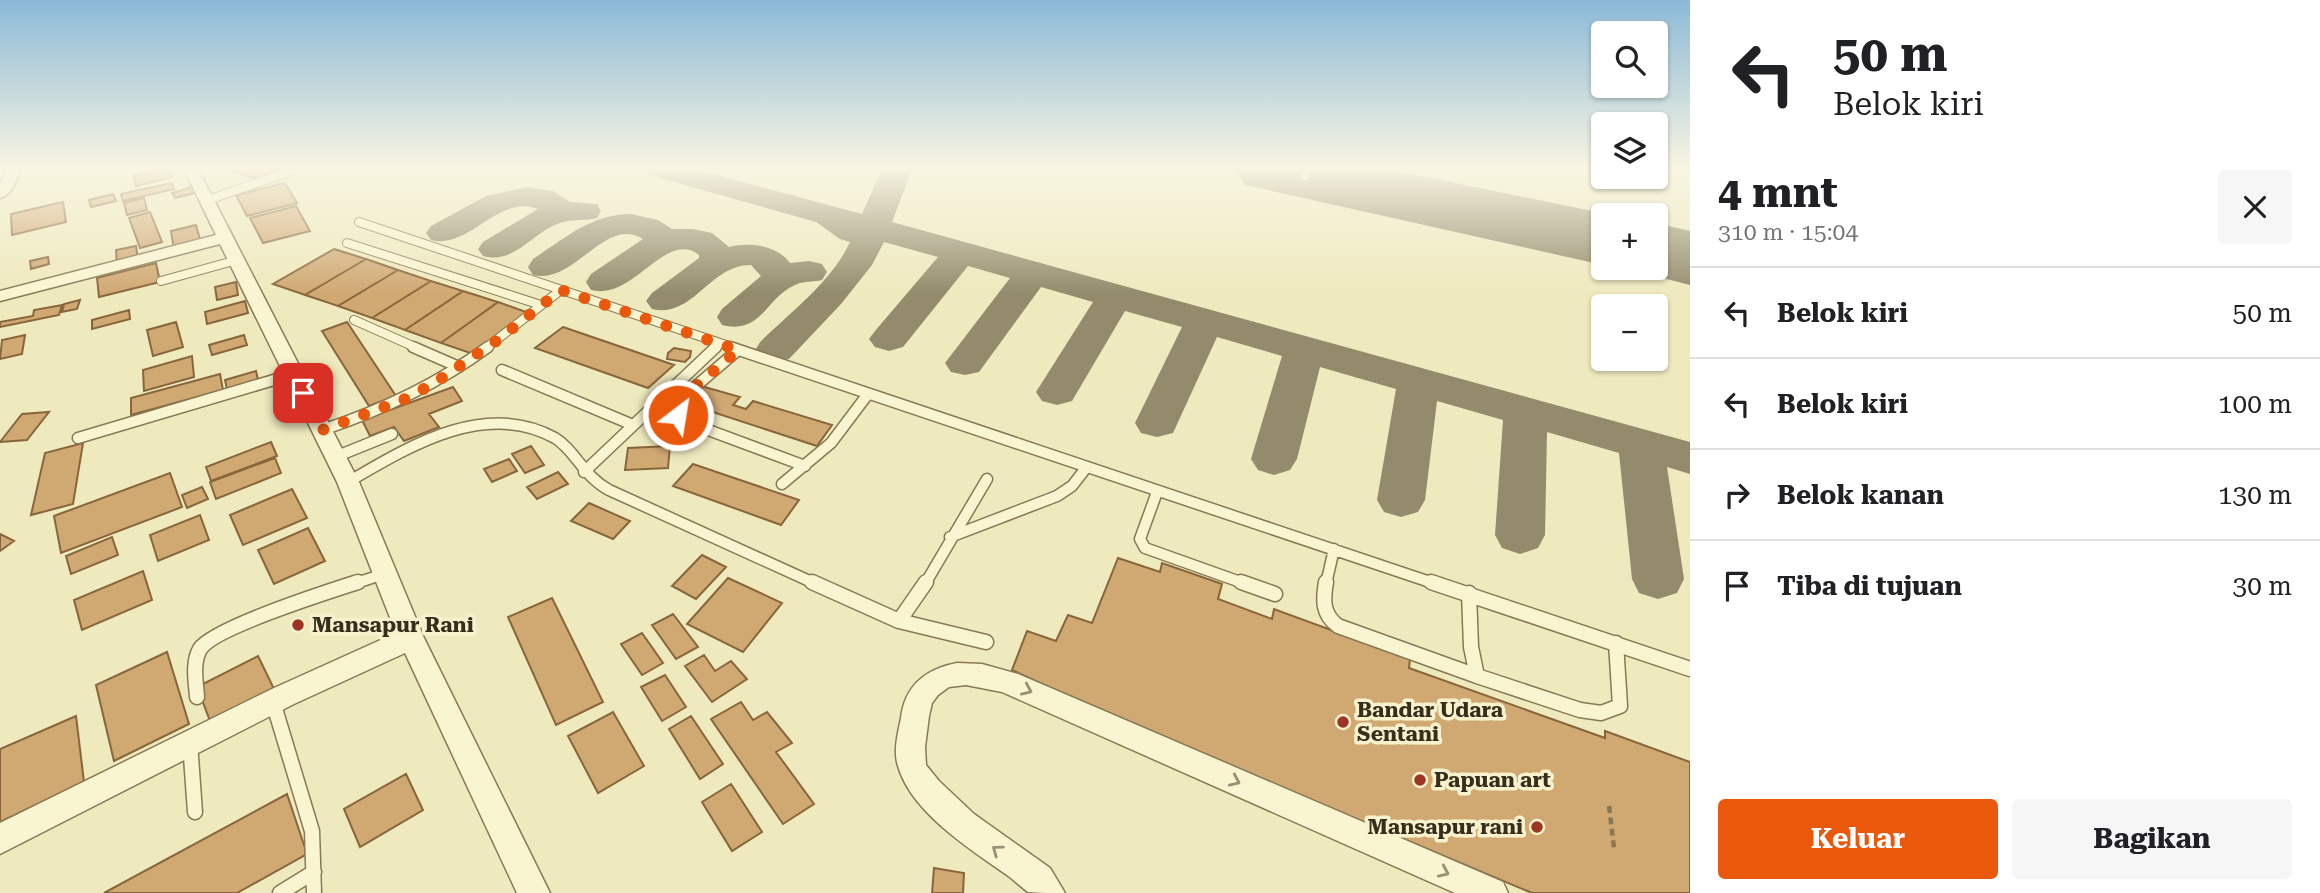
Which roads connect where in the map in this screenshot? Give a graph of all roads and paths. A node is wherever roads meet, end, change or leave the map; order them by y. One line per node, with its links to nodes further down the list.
1 (211, 211): 3 (street)
2 (359, 222): 7 (lane)
3 (228, 237): 5 (street); 8 (street)
4 (347, 243): 9 (lane)
5 (237, 260): 6 (lane); 15 (street)
6 (161, 281)
7 (561, 290): 9 (lane); 11 (lane)
8 (3, 298)
9 (541, 305): 13 (lane)
10 (354, 320): 13 (lane)
11 (719, 344): 12 (lane); 17 (lane)
12 (738, 350): 16 (lane); 22 (lane)
13 (459, 367): 18 (lane)
14 (502, 370): 17 (lane)
15 (294, 374): 18 (street); 20 (lane)
16 (868, 394): 22 (lane); 23 (lane)
17 (633, 425): 24 (lane)
18 (322, 430): 21 (street)
19 (392, 434): 21 (lane)
20 (78, 438)
21 (335, 457): 26 (street)
22 (805, 466): 27 (lane)
23 (1086, 467): 28 (lane); 29 (lane)
24 (584, 472): 26 (lane); 34 (lane)
25 (987, 479): 29 (lane)
26 (348, 482): 31 (street)
27 (782, 484)
28 (1157, 492): 30 (lane); 33 (lane)
29 (950, 537): 34 (lane)
30 (1334, 549): 32 (lane); 39 (lane)
31 (384, 575): 35 (street); 40 (lane)
32 (1469, 593): 37 (lane); 39 (lane)
33 (1275, 594)
34 (899, 621): 36 (lane)
35 (411, 638): 41 (street); 50 (street)
36 (986, 642)
37 (1616, 643): 38 (lane); 39 (lane)
38 (1690, 668)
39 (1477, 676)
40 (197, 697)
41 (273, 702): 42 (street); 47 (lane)
42 (190, 743): 44 (lane); 45 (street)
43 (1609, 806): 46 (path)
44 (195, 813)
45 (0, 839)
46 (1614, 848)
47 (314, 872): 48 (lane); 49 (lane)
48 (280, 893)
49 (314, 893)
50 (534, 893)
51 (1049, 893): 52 (street, one-way to 52)
52 (1492, 893)

